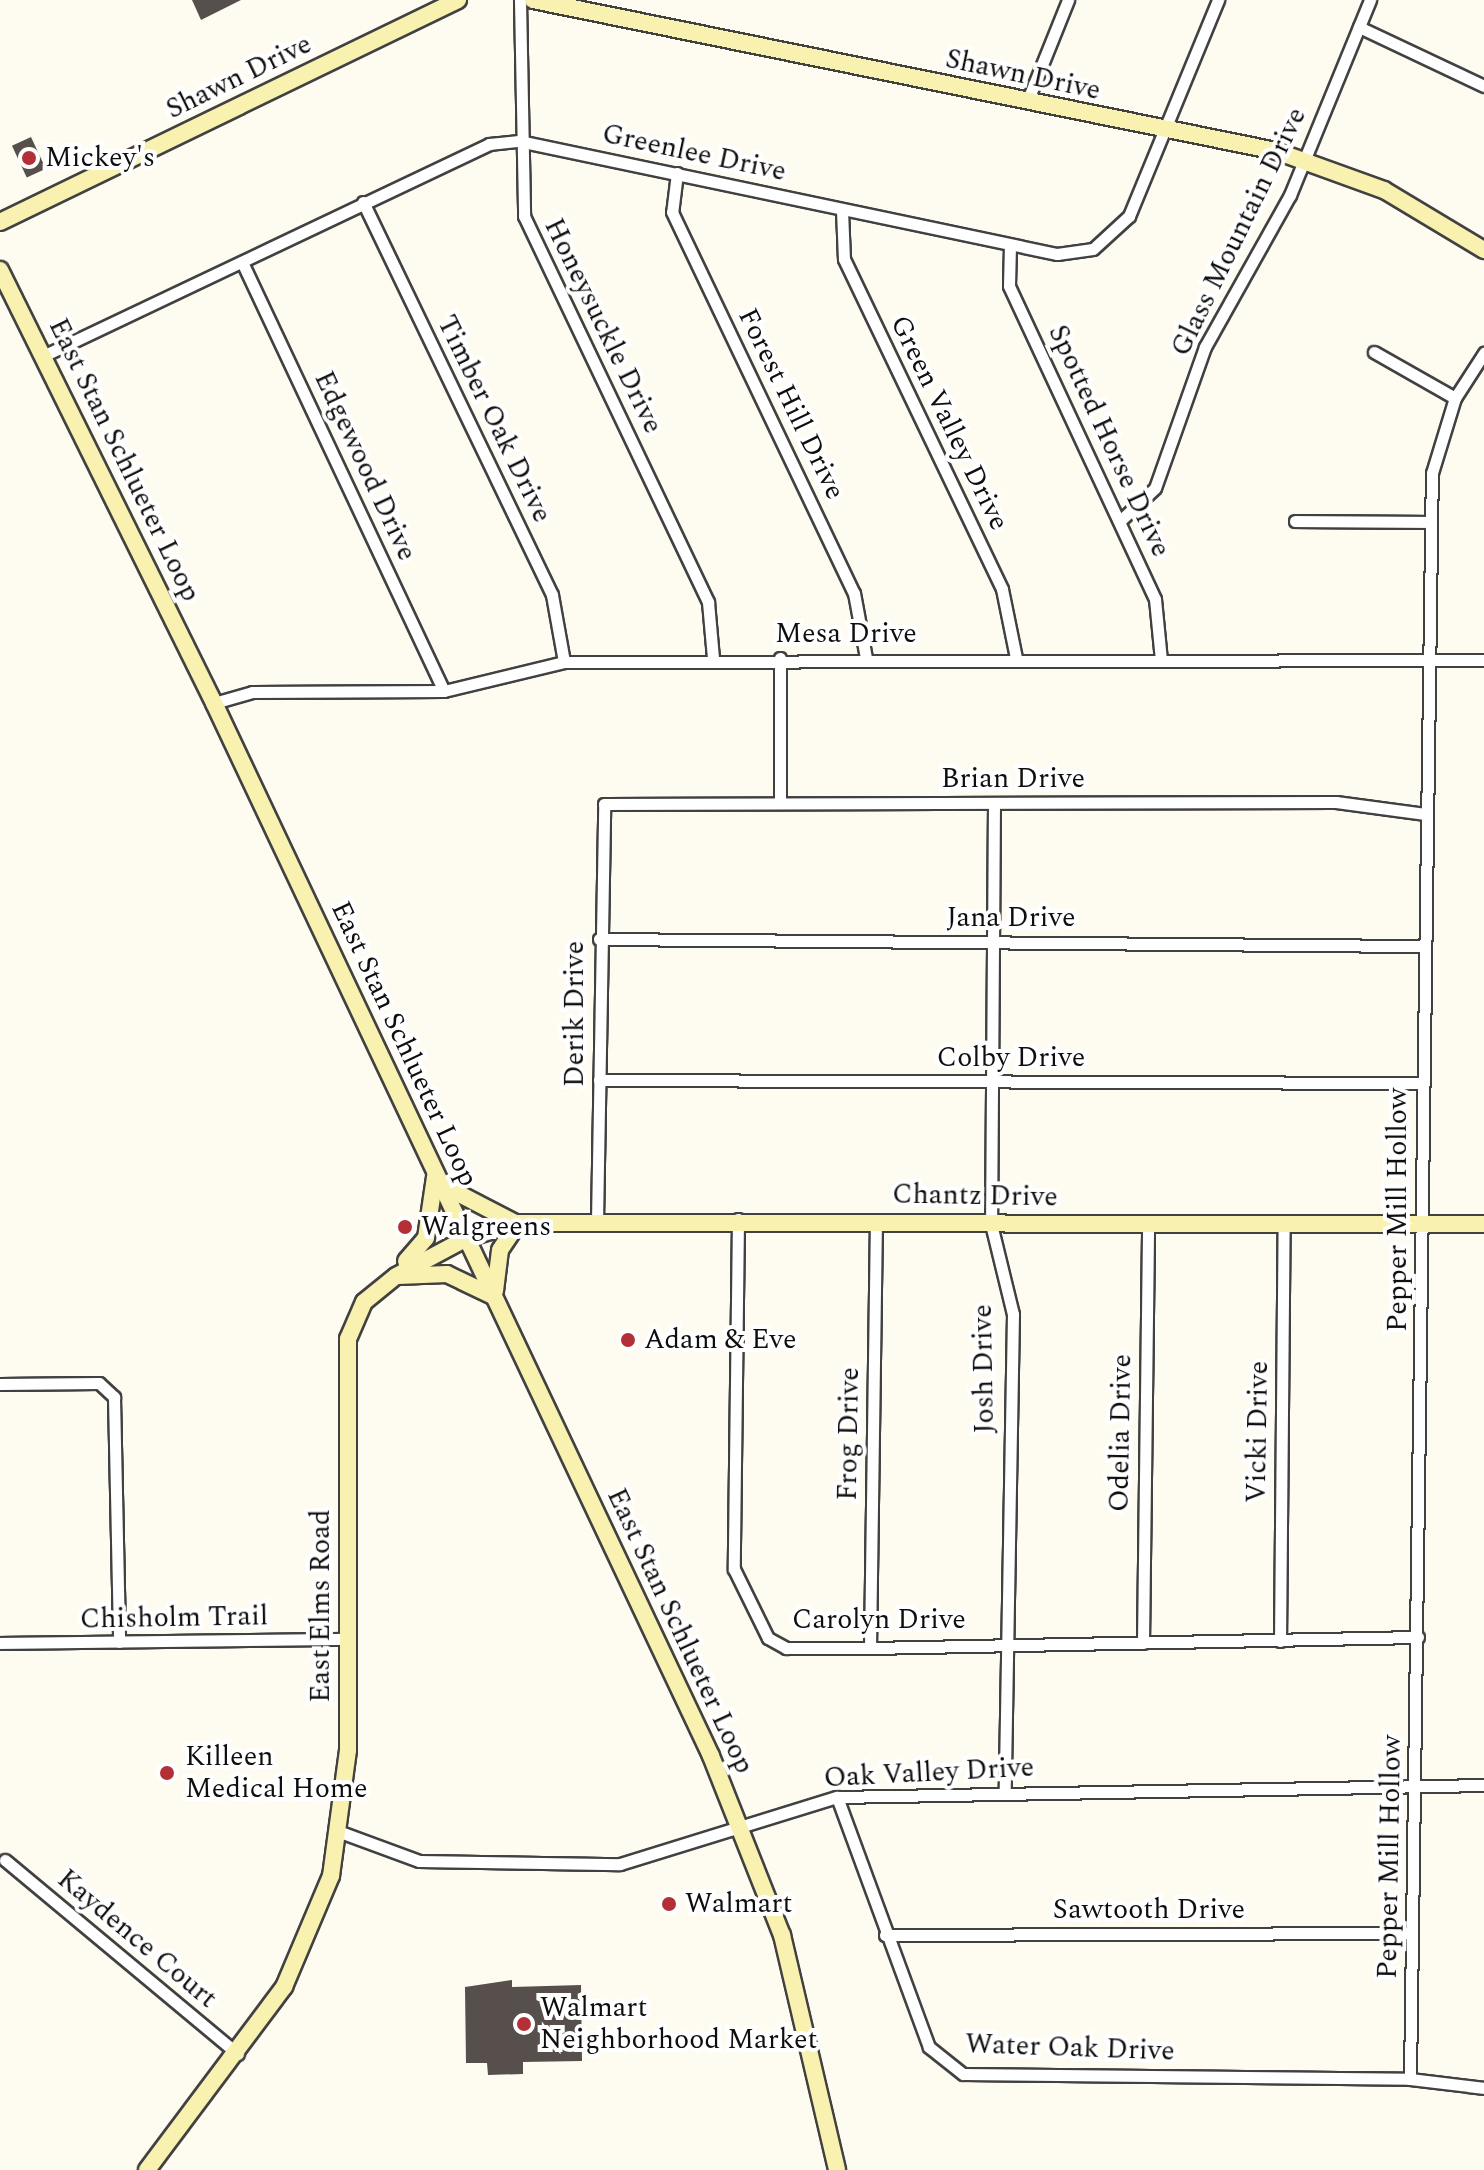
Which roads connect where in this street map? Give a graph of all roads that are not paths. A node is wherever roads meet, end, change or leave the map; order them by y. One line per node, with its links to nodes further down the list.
1 (458, 0): 7 (main road, Shawn Drive)
2 (520, 0): 13 (street, Honeysuckle Drive)
3 (533, 0): 8 (main road, Shawn Drive)
4 (1068, 0): 11 (street)
5 (1218, 0): 12 (street, Greenlee Drive)
6 (1370, 0): 9 (street, Glass Mountain Drive)
7 (433, 4): 18 (main road, Shawn Drive)
8 (602, 7): 11 (main road, Shawn Drive)
9 (1359, 27): 10 (street); 14 (street, Glass Mountain Drive)
10 (1484, 86)
11 (1027, 102): 12 (main road, Shawn Drive)
12 (1164, 131): 14 (main road, Shawn Drive); 19 (street, Greenlee Drive)
13 (519, 141): 15 (street, Greenlee Drive); 16 (street, Greenlee Drive); 30 (street, Honeysuckle Drive)
14 (1306, 159): 20 (main road, Shawn Drive); 27 (street, Glass Mountain Drive)
15 (677, 173): 17 (street, Greenlee Drive); 32 (street, Forest Hill Drive)
16 (363, 202): 21 (street, Greenlee Drive); 37 (street, Timber Oak Drive)
17 (842, 210): 19 (street, Greenlee Drive); 33 (street, Green Valley Drive)
18 (0, 222)
19 (1010, 245): 27 (street, Spotted Horse Drive)
20 (1484, 250)
21 (242, 262): 25 (street, Greenlee Drive); 38 (street, Edgewood Drive)
22 (0, 270): 25 (main road, East Stan Schlueter Loop)
23 (1374, 352): 26 (street)
24 (1484, 353): 26 (street, Pepper Mill Hollow)
25 (45, 355): 39 (main road, East Stan Schlueter Loop)
26 (1455, 398): 29 (street, Pepper Mill Hollow)
27 (1122, 519): 34 (street, Spotted Horse Drive)
28 (1295, 521): 29 (street)
29 (1430, 522): 35 (street, Pepper Mill Hollow)
30 (713, 658): 31 (street, Mesa Drive); 37 (street, Mesa Drive)
31 (780, 658): 32 (street, Mesa Drive); 40 (street)
32 (866, 658): 33 (street, Mesa Drive)
33 (1016, 658): 34 (street, Mesa Drive)
34 (1161, 660): 35 (street, Mesa Drive)
35 (1428, 660): 36 (street, Mesa Drive); 43 (street, Pepper Mill Hollow)
36 (1484, 660)
37 (564, 662): 38 (street, Mesa Drive)
38 (444, 691): 39 (street, Mesa Drive)
39 (214, 703): 50 (main road, East Stan Schlueter Loop)
40 (780, 801): 41 (street, Brian Drive); 42 (street, Brian Drive)
41 (994, 803): 43 (street, Brian Drive); 45 (street, Josh Drive)
42 (601, 807): 44 (street, Derik Drive)
43 (1425, 814): 46 (street, Pepper Mill Hollow)
44 (599, 939): 45 (street, Jana Drive); 47 (street, Derik Drive)
45 (992, 942): 46 (street, Jana Drive); 48 (street, Josh Drive)
46 (1423, 946): 49 (street, Pepper Mill Hollow)
47 (599, 1080): 48 (street, Colby Drive); 53 (street, Derik Drive)
48 (992, 1082): 49 (street, Colby Drive); 56 (street, Josh Drive)
49 (1422, 1083): 55 (street, Pepper Mill Hollow)
50 (437, 1178): 54 (main road); 60 (main road, East Stan Schlueter Loop); 61 (main road)
51 (738, 1219): 52 (main road, Chantz Drive); 53 (main road, Chantz Drive); 71 (street, Carolyn Drive)
52 (876, 1220): 56 (main road, Chantz Drive); 71 (street, Frog Drive)
53 (597, 1221): 54 (main road, Chantz Drive)
54 (518, 1223): 60 (main road, Chantz Drive); 62 (main road)
55 (1422, 1223): 58 (main road, Chantz Drive); 59 (main road, Chantz Drive); 64 (street, Pepper Mill Hollow)
56 (991, 1224): 57 (main road, Chantz Drive); 70 (street, Josh Drive)
57 (1148, 1224): 58 (main road, Chantz Drive); 69 (street, Odelia Drive)
58 (1284, 1224): 66 (street, Vicki Drive)
59 (1484, 1224)
60 (467, 1238): 61 (main road, East Elms Road); 62 (main road, East Stan Schlueter Loop)
61 (396, 1276): 62 (main road); 65 (main road, East Elms Road)
62 (495, 1297): 76 (main road, East Stan Schlueter Loop)
63 (0, 1384): 67 (street)
64 (1418, 1637): 66 (street, Carolyn Drive); 72 (street, Pepper Mill Hollow)
65 (348, 1639): 67 (street, Chisholm Trail); 77 (main road, East Elms Road)
66 (1280, 1641): 69 (street, Carolyn Drive)
67 (119, 1642): 68 (street, Chisholm Trail)
68 (0, 1643)
69 (1143, 1643): 70 (street, Carolyn Drive)
70 (1008, 1644): 71 (street, Carolyn Drive); 74 (street, Josh Drive)
71 (870, 1648)
72 (1415, 1783): 73 (street, Oak Valley Drive); 74 (street, Oak Valley Drive); 79 (street, Pepper Mill Hollow)
73 (1484, 1785)
74 (1005, 1792): 75 (street, Oak Valley Drive)
75 (837, 1797): 76 (street, Oak Valley Drive); 80 (street, Water Oak Drive)
76 (740, 1824): 77 (street, Oak Valley Drive); 85 (main road, East Stan Schlueter Loop)
77 (343, 1833): 81 (main road, East Elms Road)
78 (5, 1860): 81 (street, Kaydence Court)
79 (1412, 1933): 80 (street, Sawtooth Drive); 82 (street, Pepper Mill Hollow)
80 (885, 1935): 82 (street, Water Oak Drive)
81 (238, 2054): 84 (main road, East Elms Road)
82 (1410, 2079): 83 (street, Water Oak Drive)
83 (1484, 2088)
84 (147, 2170)
85 (837, 2170)

